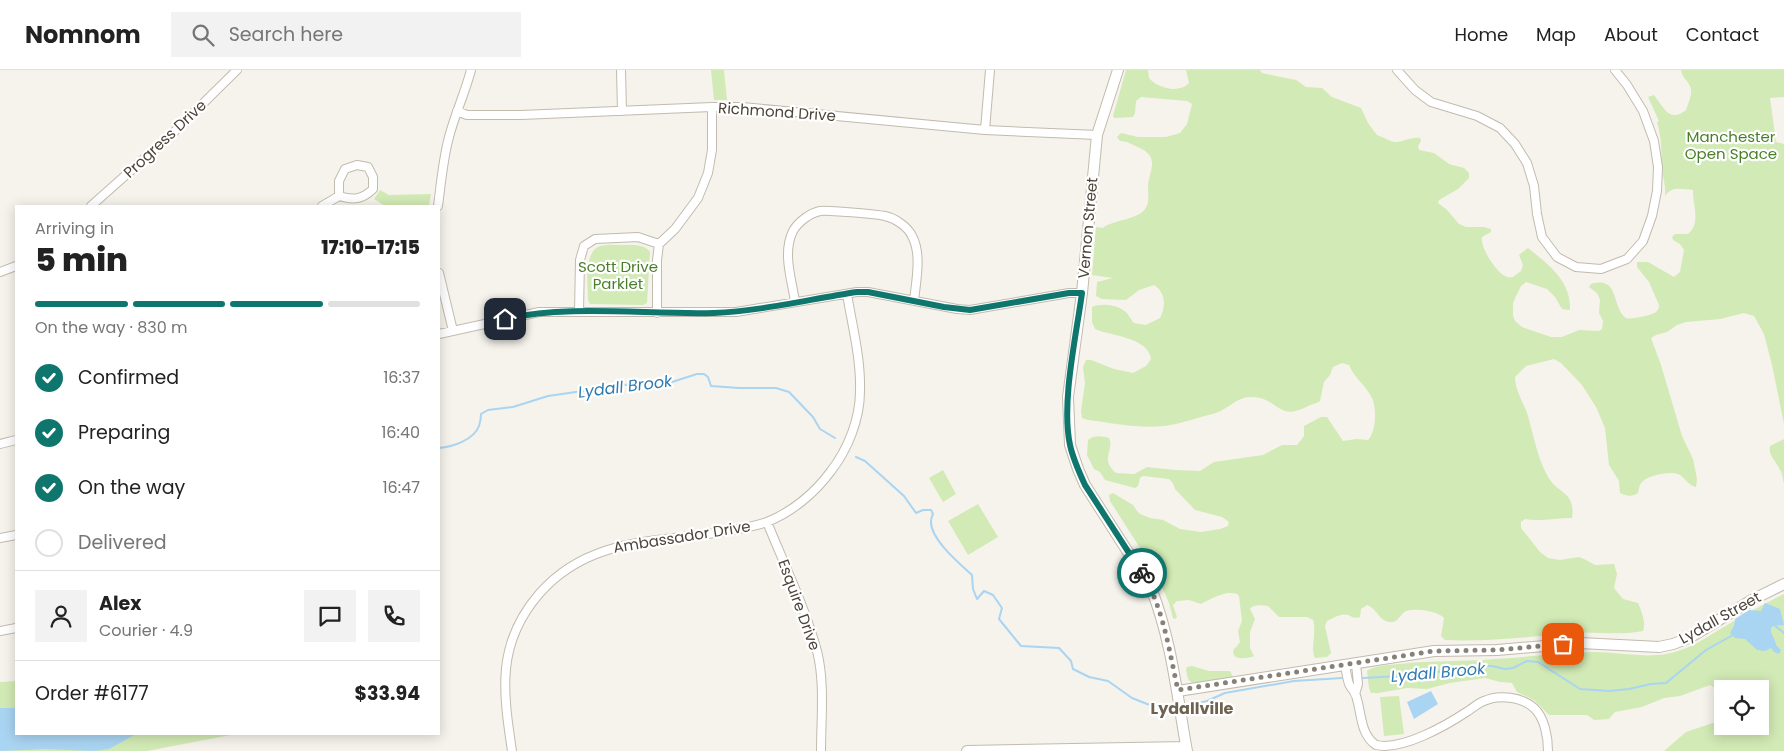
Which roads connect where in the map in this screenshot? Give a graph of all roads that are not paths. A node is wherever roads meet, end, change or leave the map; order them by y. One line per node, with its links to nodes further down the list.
1 (237, 70): 14 (street, Progress Drive)
2 (471, 70): 9 (street)
3 (622, 70): 10 (street)
4 (990, 70): 11 (street)
5 (1118, 70): 12 (street, Vernon Street)
6 (1397, 70): 7 (street)
7 (1615, 70)
8 (712, 107): 10 (street, Richmond Drive); 11 (street, Richmond Drive); 17 (street)
9 (457, 111): 10 (street, Richmond Drive); 16 (street)
10 (622, 111)
11 (985, 130): 12 (street, Richmond Drive)
12 (1097, 135): 21 (street, Vernon Street)
13 (338, 196): 13 (street); 15 (street)
14 (91, 205)
15 (324, 205)
16 (438, 205)
17 (659, 244): 25 (street); 26 (street)
18 (15, 266): 19 (street)
19 (0, 272)
20 (440, 277): 27 (street)
21 (1082, 293): 23 (street); 39 (street, Vernon Street)
22 (847, 294): 23 (street); 24 (street); 31 (street, Ambassador Drive)
23 (914, 301): 24 (street)
24 (796, 302): 26 (street)
25 (579, 312): 26 (street); 27 (street)
26 (657, 313)
27 (453, 331): 28 (street)
28 (440, 334)
29 (15, 440): 30 (street)
30 (0, 444)
31 (766, 522): 42 (street, Ambassador Drive); 43 (street, Esquire Drive)
32 (15, 535): 33 (street)
33 (0, 538)
34 (1784, 584): 37 (street, Lydall Street)
35 (15, 628): 36 (street)
36 (0, 630)
37 (1356, 664): 38 (street, Lydall Street); 40 (street)
38 (1345, 665): 39 (street, Lydall Street); 40 (street)
39 (1178, 690): 41 (street, Vernon Street)
40 (1355, 694): 45 (street)
41 (1186, 749): 44 (street)
42 (512, 751)
43 (822, 751)
44 (967, 751)
45 (1548, 751)

